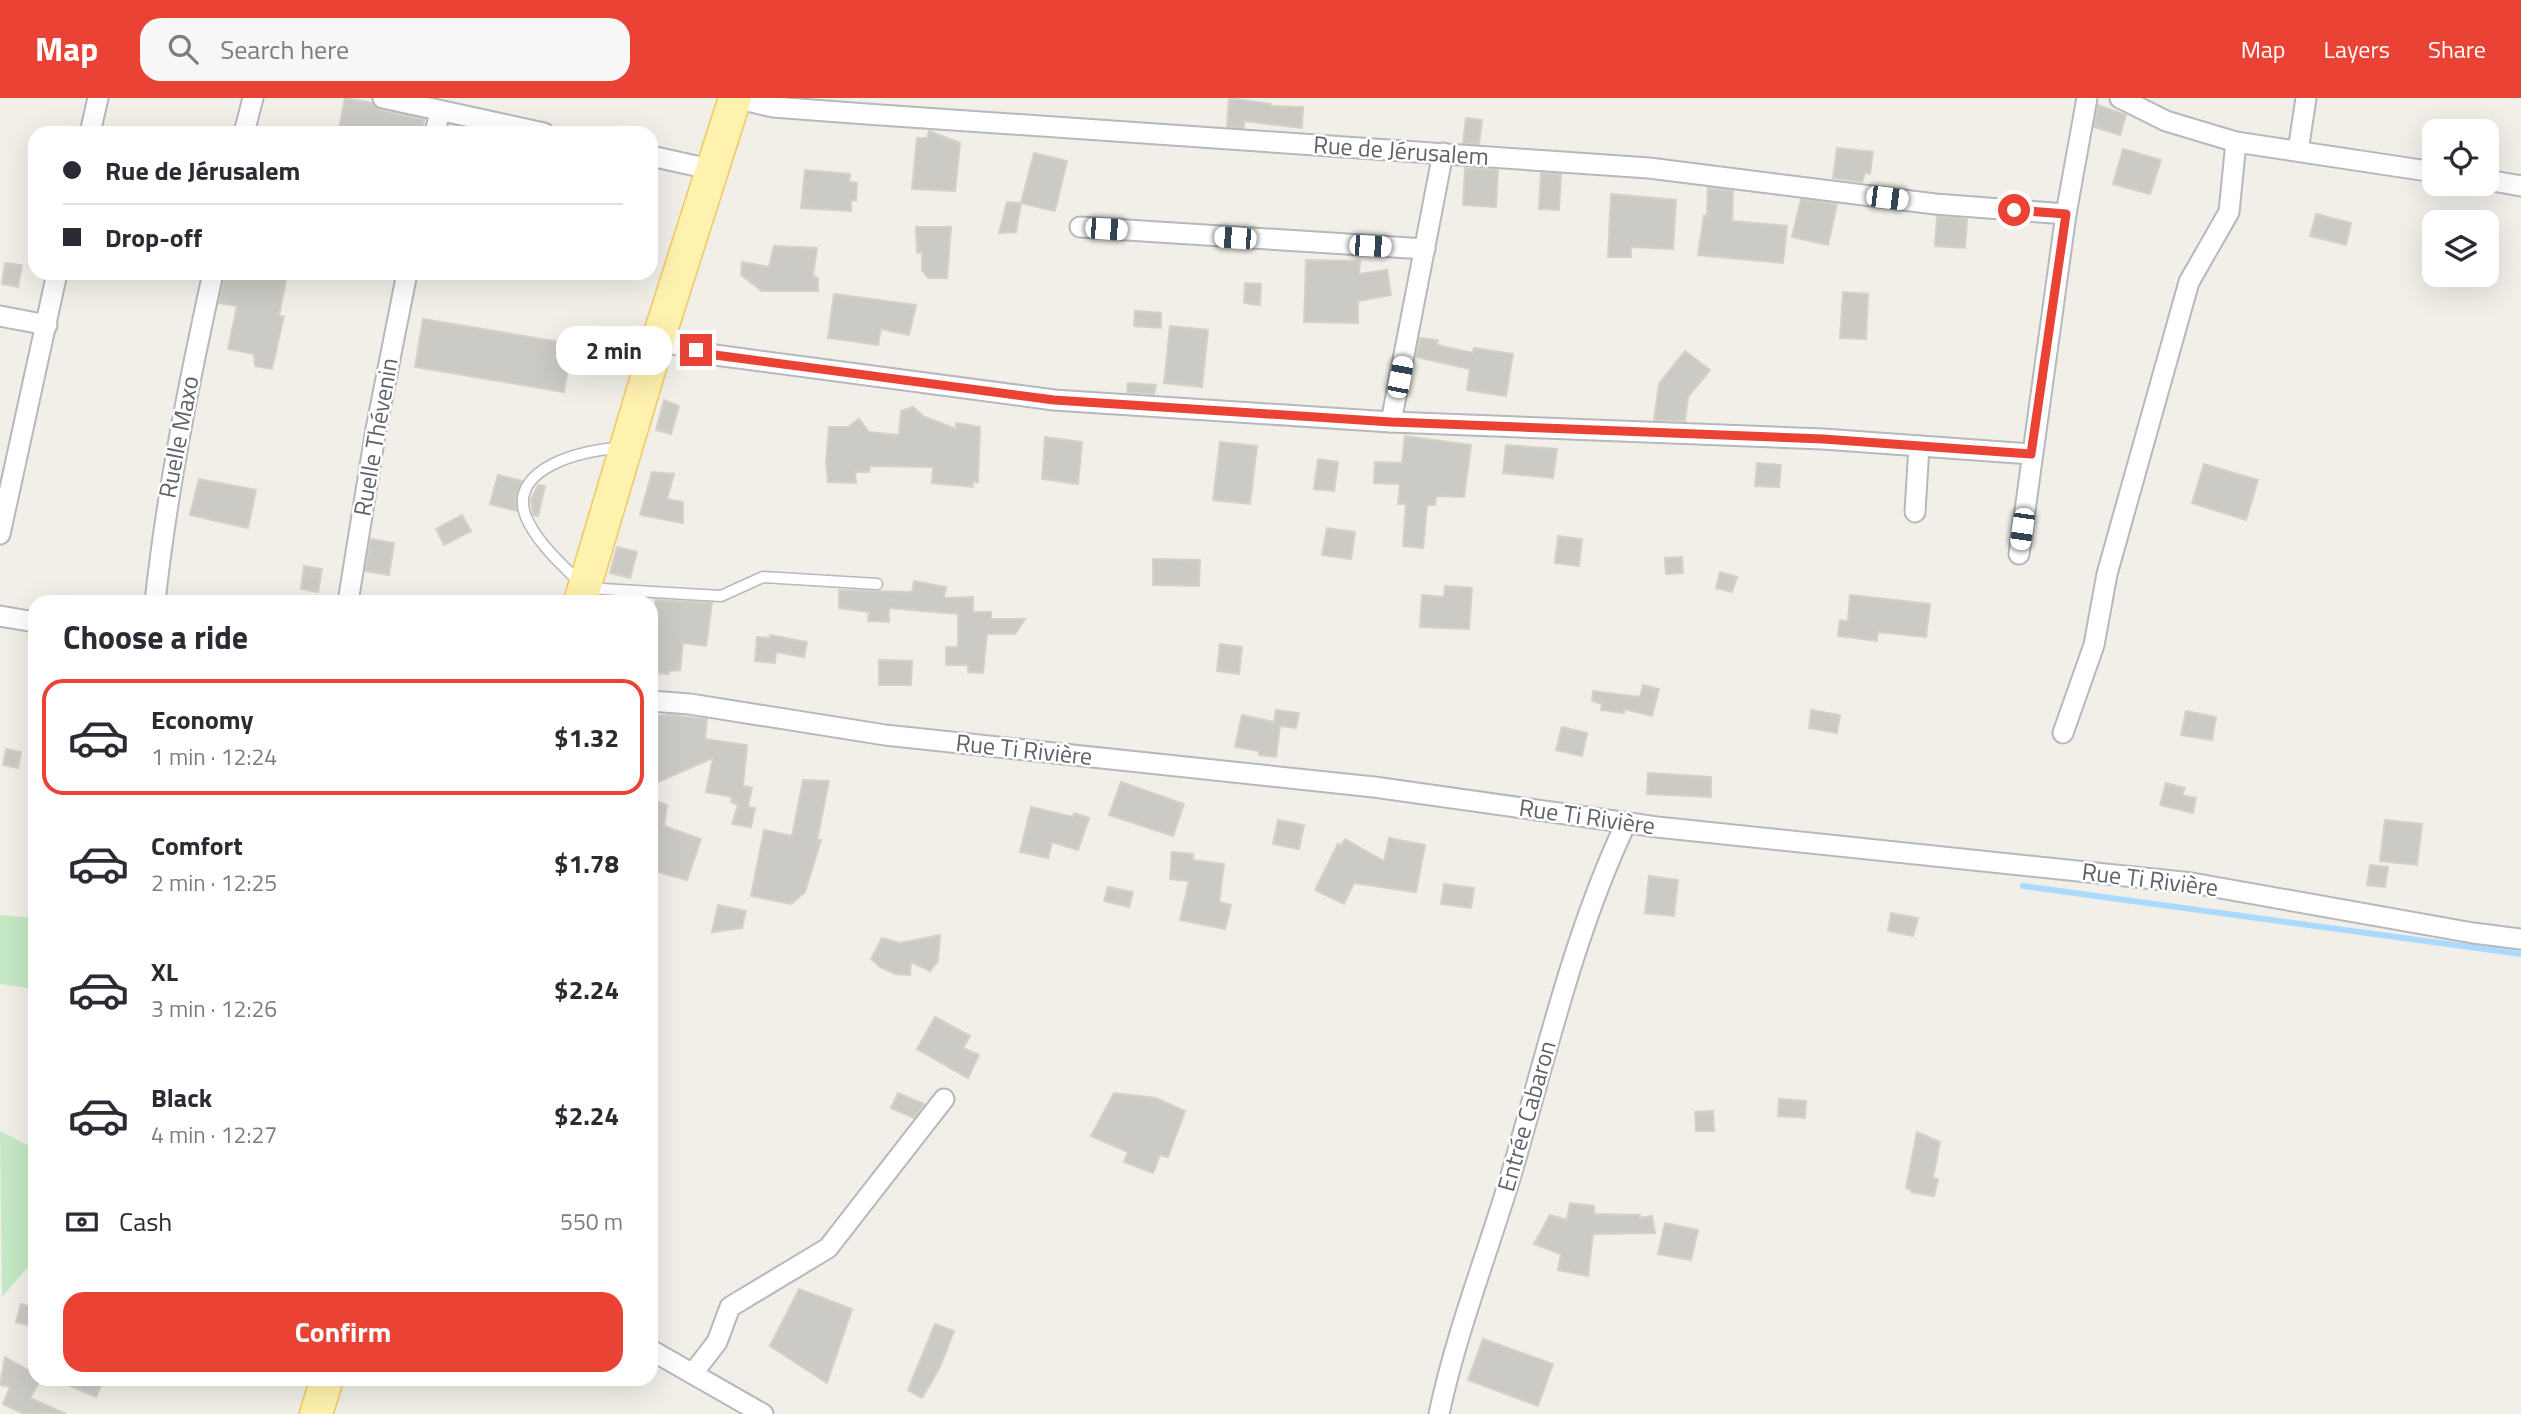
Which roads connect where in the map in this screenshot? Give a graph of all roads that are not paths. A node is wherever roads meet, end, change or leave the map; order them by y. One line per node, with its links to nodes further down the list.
1 (99, 98): 9 (street)
2 (253, 98): 10 (street)
3 (383, 98): 8 (street)
4 (735, 98): 15 (street, Rue de Jérusalem); 17 (main road)
5 (2088, 98): 21 (street)
6 (2120, 98): 13 (street)
7 (2306, 98): 14 (street)
8 (440, 110): 11 (street); 12 (street)
9 (92, 126)
10 (246, 126)
11 (437, 126)
12 (512, 126)
13 (2236, 142): 14 (street); 45 (street)
14 (2298, 151): 18 (street)
15 (1443, 153): 21 (street, Rue de Jérusalem); 23 (street)
16 (658, 158): 17 (street)
17 (714, 170): 29 (main road)
18 (2422, 170)
19 (2499, 182): 20 (street)
20 (2521, 186)
21 (2066, 214): 33 (street)
22 (1080, 227): 23 (street)
23 (1425, 249): 30 (street)
24 (56, 280): 28 (street)
25 (212, 280): 38 (street, Ruelle Maxo)
26 (406, 280): 39 (street, Ruelle Thévenin)
27 (0, 316): 28 (street)
28 (47, 325): 35 (street)
29 (659, 340): 30 (street); 32 (main road)
30 (1391, 422): 31 (street)
31 (1919, 446): 33 (street); 34 (street)
32 (628, 447): 40 (main road); 40 (lane)
33 (2031, 454): 36 (street)
34 (1915, 512)
35 (0, 534)
36 (2018, 554)
37 (877, 584): 41 (lane)
38 (156, 595)
39 (349, 595)
40 (583, 595)
41 (658, 596)
42 (0, 616): 43 (street)
43 (28, 621)
44 (658, 702): 46 (street, Rue Ti Rivière)
45 (2063, 733)
46 (1626, 822): 47 (street, Rue Ti Rivière); 54 (street, Entrée Cabaron)
47 (2521, 939)
48 (944, 1099): 50 (street)
49 (658, 1354): 50 (street)
50 (693, 1373): 53 (street)
51 (325, 1386): 52 (main road)
52 (316, 1414)
53 (763, 1414)
54 (1439, 1414)

